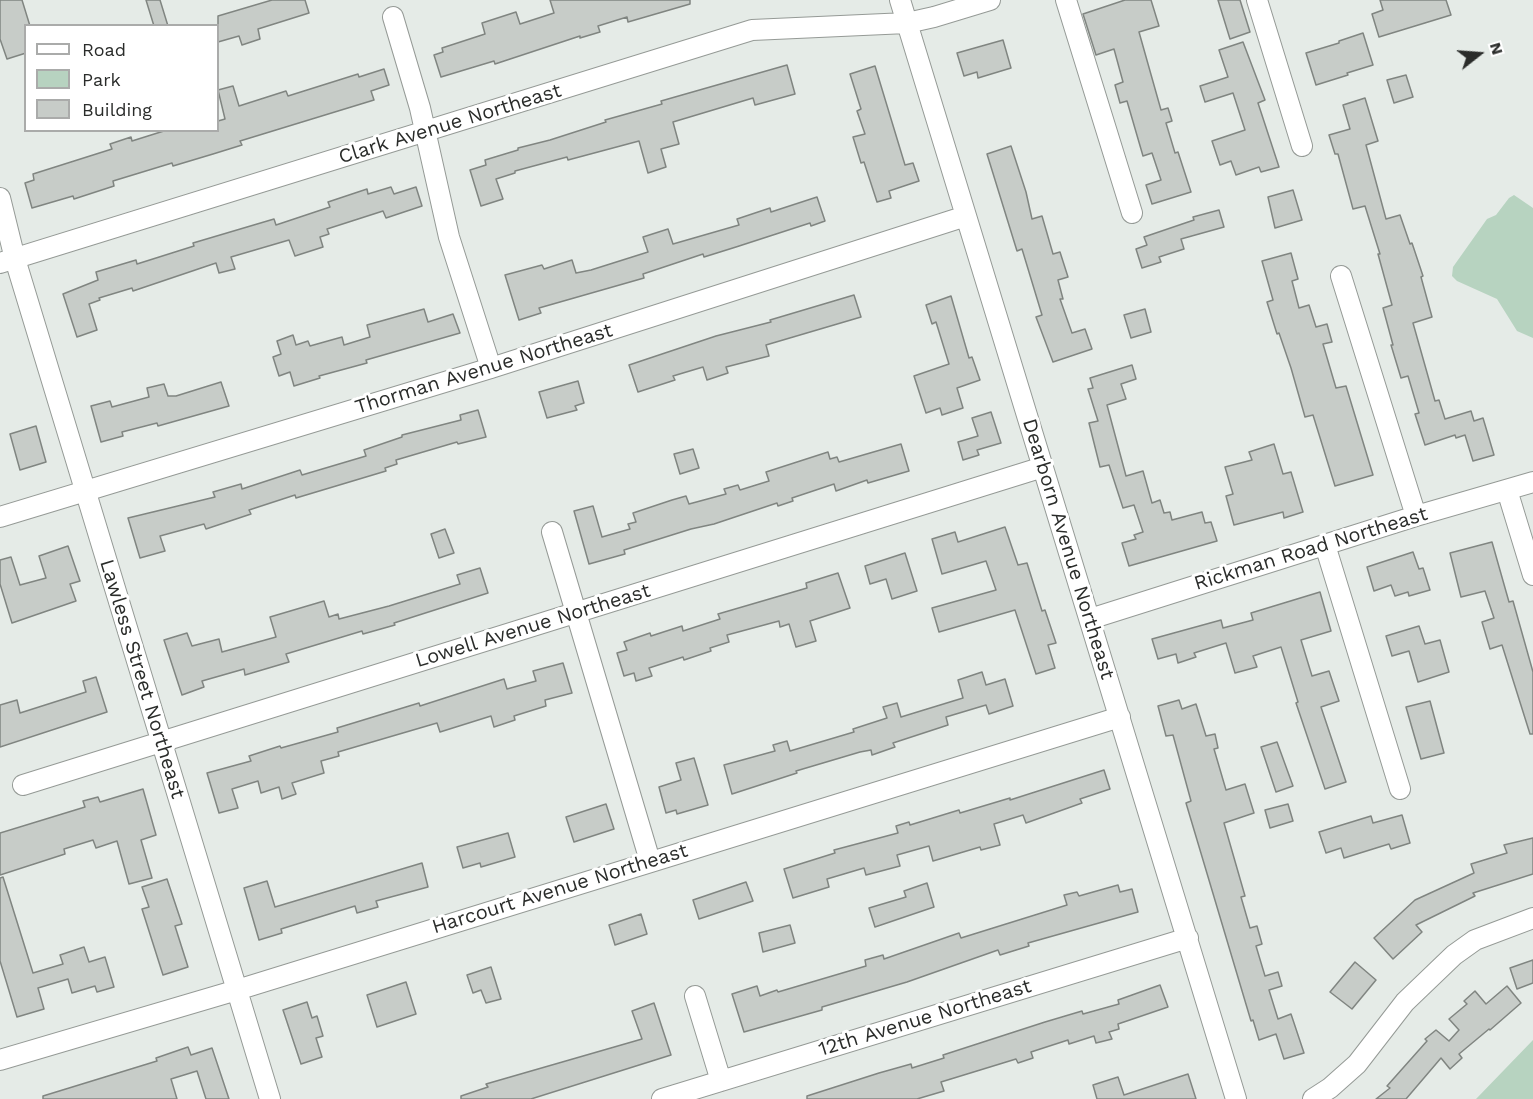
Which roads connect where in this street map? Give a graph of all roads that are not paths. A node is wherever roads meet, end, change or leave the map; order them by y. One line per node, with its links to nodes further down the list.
1 (900, 0): 6 (street, Dearborn Avenue Northeast)
2 (990, 0): 6 (street, Clark Avenue Northeast)
3 (1066, 0): 10 (street)
4 (1257, 0): 8 (street)
5 (393, 17): 7 (street)
6 (907, 23): 7 (street, Clark Avenue Northeast); 11 (street, Dearborn Avenue Northeast)
7 (424, 132): 12 (street, Clark Avenue Northeast); 14 (street)
8 (1302, 146)
9 (0, 198): 12 (street, Lawless Street Northeast)
10 (1132, 213)
11 (966, 216): 14 (street, Thorman Avenue Northeast); 15 (street, Dearborn Avenue Northeast)
12 (7, 261): 18 (street, Lawless Street Northeast)
13 (1341, 276): 19 (street)
14 (491, 368): 18 (street, Thorman Avenue Northeast)
15 (1043, 467): 24 (street, Lowell Avenue Northeast); 25 (street, Dearborn Avenue Northeast)
16 (1533, 482): 17 (street, Rickman Road Northeast)
17 (1507, 490): 19 (street, Rickman Road Northeast); 23 (street)
18 (85, 491): 20 (street, Thorman Avenue Northeast); 27 (street, Lawless Street Northeast)
19 (1416, 516): 22 (street, Rickman Road Northeast)
20 (0, 517)
21 (552, 532): 24 (street)
22 (1325, 545): 25 (street, Rickman Road Northeast); 29 (street)
23 (1533, 575)
24 (576, 613): 27 (street, Lowell Avenue Northeast); 30 (street)
25 (1090, 619): 26 (street, Dearborn Avenue Northeast)
26 (1120, 717): 30 (street, Harcourt Avenue Northeast); 32 (street, Dearborn Avenue Northeast)
27 (161, 742): 28 (street, Lowell Avenue Northeast); 33 (street, Lawless Street Northeast)
28 (23, 785)
29 (1400, 789)
30 (651, 861): 33 (street, Harcourt Avenue Northeast)
31 (1533, 918): 40 (street)
32 (1188, 938): 36 (street, 12th Avenue Northeast); 39 (street, Dearborn Avenue Northeast)
33 (237, 990): 35 (street, Harcourt Avenue Northeast); 37 (street, Lawless Street Northeast)
34 (695, 996): 36 (street)
35 (0, 1060)
36 (721, 1081): 38 (street, 12th Avenue Northeast)
37 (270, 1099)
38 (662, 1099)
39 (1236, 1099)
40 (1313, 1099)

